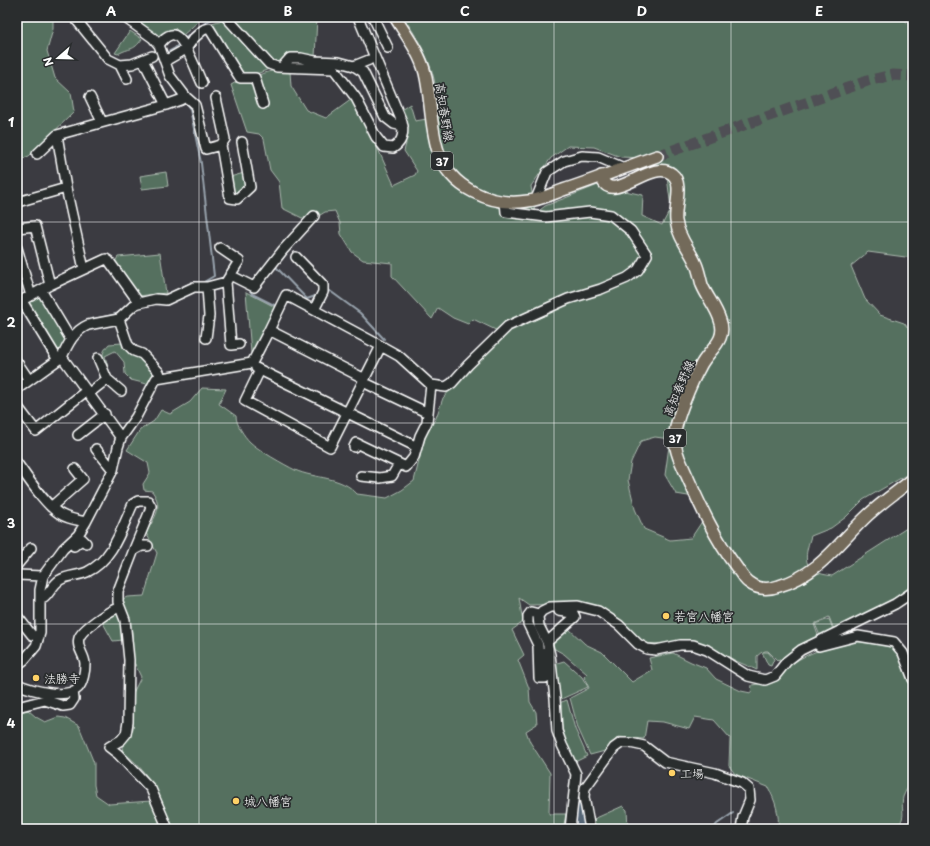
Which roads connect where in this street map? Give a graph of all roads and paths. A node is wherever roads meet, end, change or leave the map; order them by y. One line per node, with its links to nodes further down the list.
1 (74, 17): 14 (street)
2 (124, 17): 7 (street)
3 (226, 17): 16 (street)
4 (358, 17): 25 (street)
5 (373, 17): 9 (street)
6 (395, 17): 36 (main road, 高知春野線 / 37)
7 (159, 45): 8 (street); 13 (street)
8 (185, 46): 13 (street); 18 (street); 22 (street)
9 (388, 48)
10 (152, 56): 11 (street)
11 (143, 60): 14 (street); 23 (street)
12 (369, 60): 15 (street)
13 (165, 61): 19 (street)
14 (120, 65): 17 (street)
15 (354, 66): 16 (street); 25 (street)
16 (282, 67): 25 (street)
17 (127, 79)
18 (202, 83)
19 (186, 97): 23 (street); 28 (street)
20 (90, 98): 24 (street)
21 (216, 98): 28 (street)
22 (263, 104)
23 (166, 105): 24 (street)
24 (102, 122): 26 (street)
25 (402, 126)
26 (57, 135): 29 (street); 33 (street)
27 (242, 142): 28 (street)
28 (221, 145)
29 (37, 154)
30 (657, 156): 31 (main road, 高知春野線 / 37)
31 (624, 168): 32 (main road, 高知春野線 / 37); 34 (street)
32 (601, 176): 34 (main road, 高知春野線 / 37); 85 (main road, 高知春野線 / 37)
33 (66, 188): 35 (street); 42 (street)
34 (536, 199): 36 (main road, 高知春野線 / 37)
35 (17, 201)
36 (505, 201): 66 (street)
37 (314, 216): 43 (street)
38 (17, 228): 44 (street)
39 (17, 248): 47 (street)
40 (220, 248): 43 (street)
41 (296, 257): 50 (street)
42 (84, 270): 44 (street); 49 (street)
43 (228, 279): 45 (street); 55 (street)
44 (50, 285): 46 (street)
45 (207, 287): 49 (street); 54 (street)
46 (41, 290): 47 (street); 53 (street)
47 (31, 296): 48 (street)
48 (19, 302): 57 (street)
49 (139, 303): 51 (street)
50 (314, 310): 52 (street); 56 (street)
51 (119, 319): 53 (street); 63 (street)
52 (269, 330): 60 (street); 65 (street)
53 (69, 337): 57 (street)
54 (206, 338)
55 (239, 344)
56 (382, 346): 65 (street); 66 (street)
57 (58, 357): 62 (street); 69 (street)
58 (98, 358): 64 (street)
59 (17, 362): 62 (street)
60 (252, 363): 61 (street); 63 (street)
61 (260, 370): 71 (street); 71 (street)
62 (27, 377): 67 (street)
63 (161, 378): 75 (street)
64 (107, 379): 68 (street); 69 (street)
65 (364, 380): 71 (street); 72 (street)
66 (431, 385): 72 (street)
67 (17, 389)
68 (121, 391)
69 (87, 392): 70 (street); 73 (street)
70 (17, 406)
71 (348, 413): 77 (street)
72 (428, 413): 77 (street)
73 (105, 414): 74 (street); 75 (street)
74 (78, 436)
75 (121, 438): 82 (street)
76 (354, 447): 80 (street)
77 (416, 447): 80 (street)
78 (96, 449): 82 (street)
79 (17, 463): 83 (street)
80 (399, 464): 84 (street)
81 (75, 469): 86 (street)
82 (113, 470): 87 (street)
83 (20, 474): 86 (street)
84 (361, 476)
85 (913, 480)
86 (52, 508): 87 (street)
87 (86, 522): 89 (street)
88 (86, 543): 89 (street)
89 (66, 546): 95 (street)
90 (148, 546): 92 (street)
91 (31, 548): 93 (street)
92 (134, 550): 97 (street); 98 (street)
93 (17, 564)
94 (17, 575): 95 (street)
95 (43, 576): 97 (street)
96 (913, 592): 103 (street)
97 (40, 598): 101 (street)
98 (120, 607): 107 (street); 109 (street)
99 (542, 612): 102 (street); 102 (street); 102 (street); 103 (street)
100 (17, 616): 101 (street)
101 (39, 637): 104 (street)
102 (547, 643): 110 (street)
103 (787, 660): 105 (street)
104 (17, 665)
105 (913, 679)
106 (17, 684): 107 (street)
107 (73, 691): 108 (street)
108 (17, 707)
109 (168, 829)
110 (570, 829)
111 (590, 829): 112 (street)
112 (741, 829)

